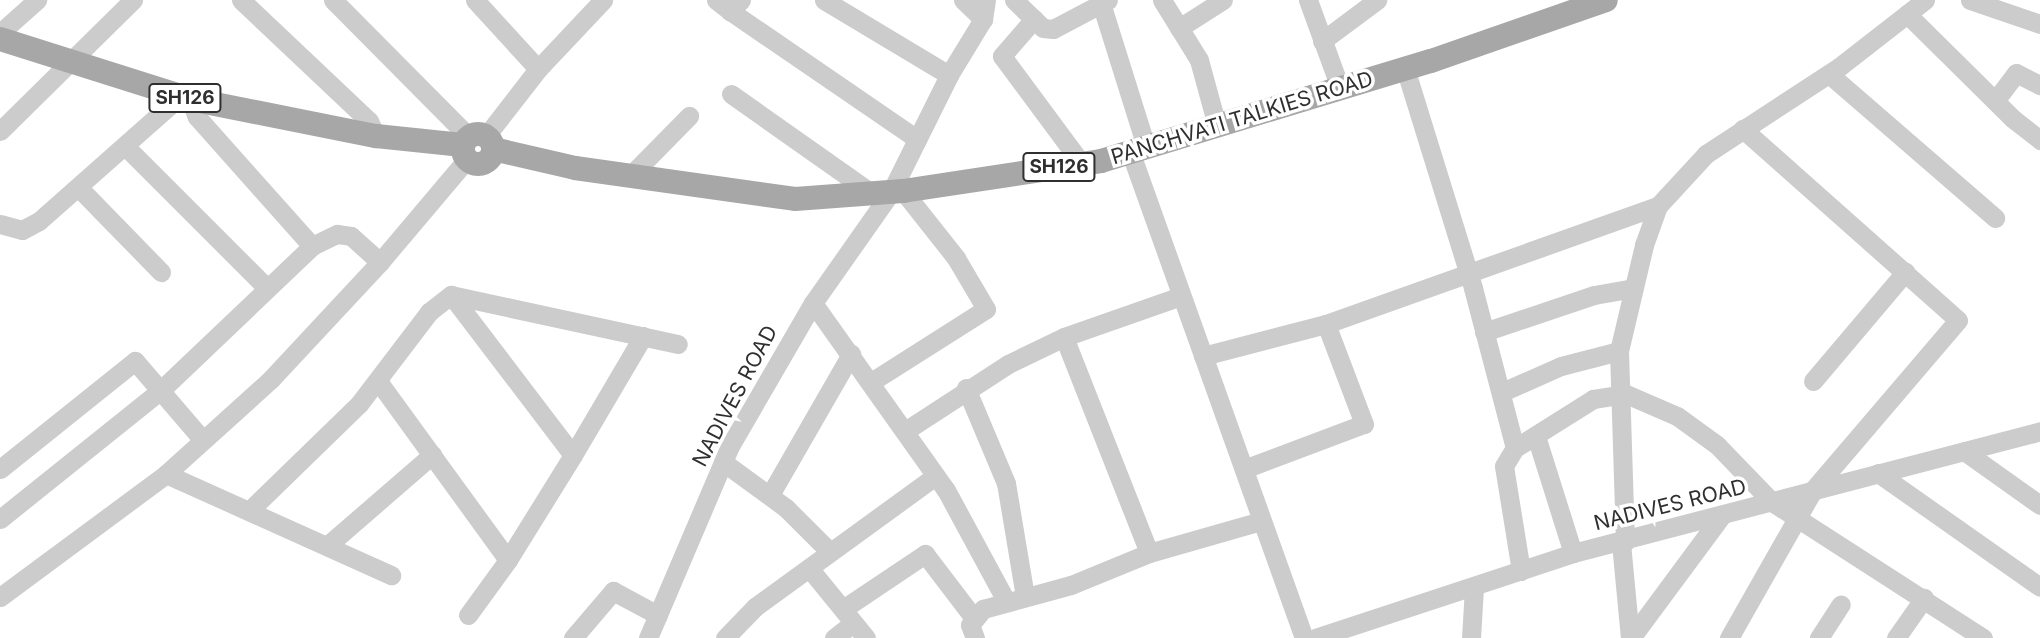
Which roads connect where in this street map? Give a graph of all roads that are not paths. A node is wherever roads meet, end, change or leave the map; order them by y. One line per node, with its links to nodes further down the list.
1 (37, 0): 24 (street)
2 (134, 0): 27 (street)
3 (241, 0): 41 (street)
4 (333, 0): 44 (street)
5 (475, 0): 29 (street)
6 (603, 0): 29 (street)
7 (824, 0): 31 (street)
8 (963, 0): 19 (street)
9 (1014, 0): 21 (street)
10 (1163, 0): 23 (street)
11 (1223, 0): 23 (street)
12 (1308, 0): 26 (street)
13 (1377, 0): 26 (street)
14 (1606, 0): 28 (main road, PANCHVATI TALKIES ROAD / SH126)
15 (1925, 0): 20 (street)
16 (1970, 0): 22 (street)
17 (1104, 2): 21 (street); 46 (street)
18 (729, 4): 42 (street)
19 (985, 9): 31 (street, NADIVES ROAD)
20 (1907, 14): 30 (street); 36 (street)
21 (1034, 19): 47 (street)
22 (2040, 24)
23 (1179, 28): 38 (street)
24 (0, 33)
25 (0, 39): 27 (main road, SH126)
26 (1321, 41): 33 (street)
27 (71, 65): 35 (main road, SH126); 40 (street)
28 (1405, 68): 33 (main road, PANCHVATI TALKIES ROAD / SH126); 57 (street)
29 (538, 69): 44 (street)
30 (1829, 74): 39 (street); 52 (street)
31 (949, 75): 42 (street, NADIVES ROAD)
32 (2040, 85): 36 (street)
33 (1340, 88): 38 (main road, PANCHVATI TALKIES ROAD / SH126)
34 (731, 94): 50 (street)
35 (185, 98): 41 (main road, SH126); 45 (street); 54 (street)
36 (1995, 101): 43 (street)
37 (689, 116): 48 (street)
38 (1217, 125): 46 (main road, PANCHVATI TALKIES ROAD / SH126)
39 (1743, 129): 51 (street); 58 (street)
40 (0, 131)
41 (376, 136): 44 (main road, PANCHVATI TALKIES ROAD)
42 (916, 139): 50 (street, NADIVES ROAD)
43 (2040, 139)
44 (476, 145): 48 (main road, PANCHVATI TALKIES ROAD / SH126); 55 (street)
45 (126, 147): 49 (street); 59 (street)
46 (1138, 149): 47 (main road, PANCHVATI TALKIES ROAD / SH126); 62 (street)
47 (1082, 164): 50 (main road, PANCHVATI TALKIES ROAD / SH126)
48 (631, 175): 50 (main road, PANCHVATI TALKIES ROAD / SH126)
49 (78, 187): 53 (street); 56 (street)
50 (889, 192): 63 (street, NADIVES ROAD); 74 (street)
51 (1658, 206): 57 (street); 60 (street)
52 (1995, 218)
53 (0, 224)
54 (312, 246): 55 (street); 59 (street)
55 (380, 262): 82 (street)
56 (161, 272)
57 (1467, 272): 64 (street); 65 (street)
58 (1905, 272): 73 (street); 93 (street)
59 (266, 288): 76 (street)
60 (1633, 288): 65 (street); 69 (street)
61 (451, 295): 66 (street); 72 (street); 86 (street)
62 (1181, 296): 67 (street); 71 (street)
63 (813, 303): 70 (street); 87 (street, NADIVES ROAD)
64 (1326, 324): 71 (street); 89 (street)
65 (1484, 332): 77 (street)
66 (643, 336): 68 (street); 86 (street)
67 (1064, 337): 75 (street); 105 (street)
68 (678, 344)
69 (1619, 351): 77 (street); 78 (street)
70 (851, 354): 74 (street); 94 (street)
71 (1203, 356): 89 (street)
72 (379, 381): 85 (street); 97 (street)
73 (1813, 381)
74 (871, 382): 79 (street)
75 (966, 388): 79 (street); 114 (street)
76 (161, 390): 82 (street); 88 (street); 100 (street)
77 (1502, 392): 83 (street)
78 (1618, 396): 81 (street); 95 (street); 102 (street)
79 (905, 431): 92 (street)
80 (2040, 431): 84 (street, NADIVES ROAD)
81 (1536, 436): 83 (street); 106 (street)
82 (201, 438): 91 (street)
83 (1515, 448): 109 (street)
84 (1964, 451): 90 (street, NADIVES ROAD); 96 (street)
85 (432, 455): 103 (street); 107 (street)
86 (573, 455): 107 (street)
87 (723, 462): 94 (street); 119 (street, NADIVES ROAD)
88 (0, 469)
89 (1244, 469): 101 (street)
90 (1878, 473): 93 (street, NADIVES ROAD); 112 (street)
91 (166, 474): 97 (street); 113 (street)
92 (935, 475): 104 (street); 116 (street)
93 (1814, 491): 95 (street, NADIVES ROAD); 99 (street)
94 (770, 495): 104 (street)
95 (1772, 502): 98 (street, NADIVES ROAD); 99 (street)
96 (2040, 505)
97 (251, 509): 103 (street)
98 (1722, 516): 102 (street, NADIVES ROAD); 130 (street)
99 (1795, 517): 115 (street); 131 (street)
100 (0, 519)
101 (1261, 521): 105 (street); 127 (street)
102 (1623, 542): 106 (street, NADIVES ROAD); 130 (street)
103 (328, 545): 110 (street)
104 (830, 552): 108 (street)
105 (1149, 553): 114 (street)
106 (1573, 553): 109 (street, NADIVES ROAD)
107 (508, 560): 118 (street)
108 (809, 568): 121 (street); 124 (street)
109 (1521, 571): 111 (street, NADIVES ROAD)
110 (391, 575)
111 (1474, 587): 128 (street, NADIVES ROAD); 129 (street)
112 (2040, 587)
113 (2, 591)
114 (1025, 596): 116 (street)
115 (1924, 598): 133 (street); 134 (street)
116 (1006, 601): 120 (street)
117 (1840, 604): 132 (street)
118 (468, 615)
119 (658, 615): 122 (street); 123 (street, NADIVES ROAD)
120 (973, 617): 121 (street); 126 (street)
121 (854, 623): 125 (street)
122 (573, 638)
123 (648, 638)
124 (725, 638)
125 (834, 638)
126 (975, 638)
127 (1304, 638)
128 (1315, 638)
129 (1471, 638)
130 (1630, 638)
131 (1729, 638)
132 (1819, 638)
133 (1896, 638)
134 (1983, 638)

